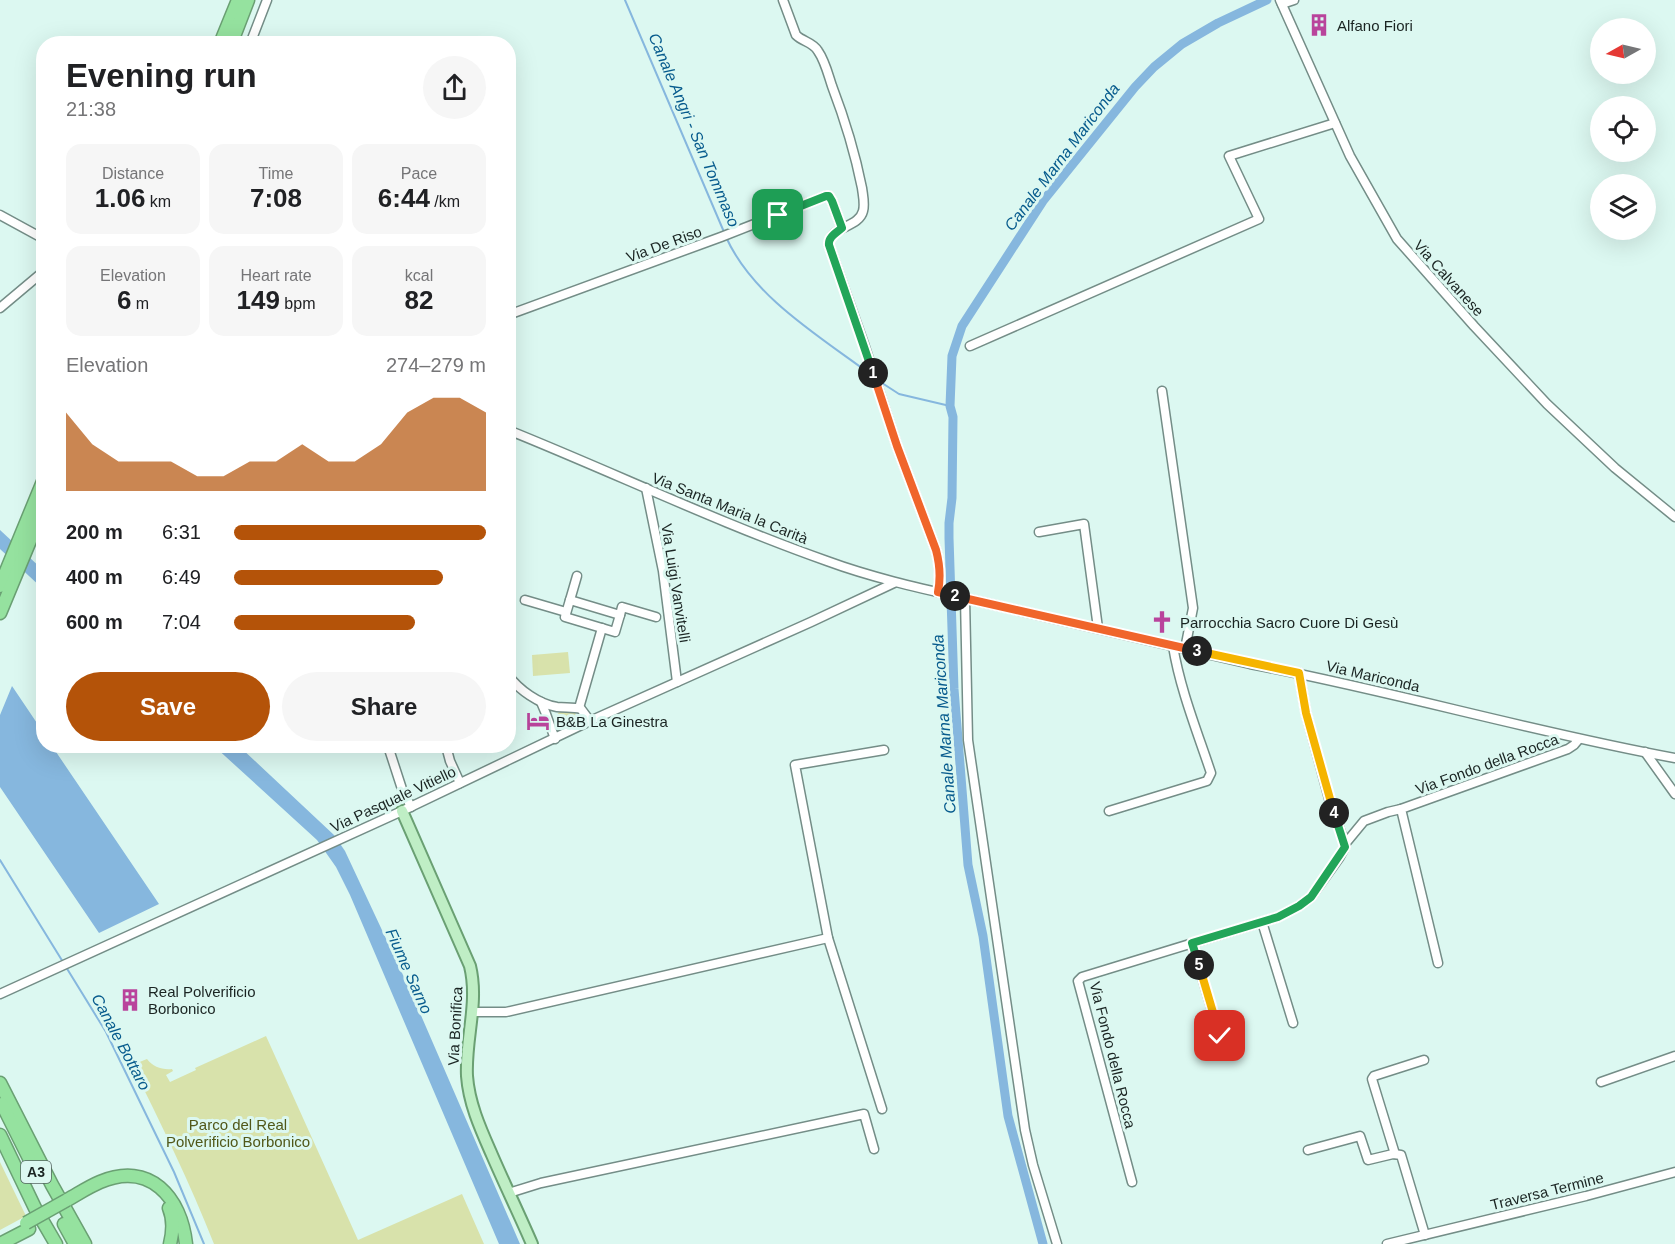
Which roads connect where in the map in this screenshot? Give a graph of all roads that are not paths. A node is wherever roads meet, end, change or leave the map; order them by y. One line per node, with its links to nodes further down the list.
1 (238, 0): 7 (highway)
2 (248, 0): 8 (highway)
3 (267, 0): 9 (street)
4 (783, 0): 12 (street)
5 (1294, 0): 6 (street)
6 (1281, 2): 10 (street, Via Calvanese)
7 (223, 36)
8 (234, 36)
9 (253, 36)
10 (1335, 123): 17 (street); 22 (street, Via Calvanese)
11 (0, 215): 13 (street)
12 (842, 228): 16 (street, Via De Riso); 29 (street)
13 (36, 235)
14 (36, 278): 15 (street)
15 (0, 308)
16 (516, 312)
17 (970, 346)
18 (1162, 391): 40 (street)
19 (516, 433): 20 (street, Via Santa Maria la Carità)
20 (646, 488): 27 (street, Via Santa Maria la Carità); 42 (street, Via Luigi Vanvitelli)
21 (36, 504): 24 (highway)
22 (1675, 517)
23 (36, 519): 24 (highway)
24 (28, 531): 28 (highway)
25 (1039, 532): 38 (street)
26 (577, 576): 32 (street)
27 (894, 583): 29 (street, Via Santa Maria la Carità); 42 (street, Via Pasquale Vitiello)
28 (5, 584): 34 (highway)
29 (942, 593): 30 (street, Via Santa Maria la Carità)
30 (962, 597): 38 (street, Via Mariconda); 94 (street)
31 (525, 600): 33 (street)
32 (570, 600): 33 (street); 35 (street)
33 (566, 612): 37 (street)
34 (0, 613)
35 (620, 615): 36 (street); 37 (street)
36 (656, 617)
37 (602, 628): 46 (street)
38 (1098, 628): 39 (street, Via Mariconda)
39 (1173, 646): 40 (street, Via Mariconda); 60 (street)
40 (1185, 648): 41 (street, Via Mariconda)
41 (1299, 673): 50 (street, Via Mariconda); 61 (street)
42 (677, 682): 47 (street, Via Pasquale Vitiello)
43 (516, 683): 44 (street)
44 (540, 702): 45 (street); 48 (street)
45 (562, 707): 46 (street); 48 (street)
46 (579, 708): 47 (street)
47 (590, 721): 49 (street, Via Pasquale Vitiello)
48 (550, 725): 49 (street)
49 (555, 739): 56 (street, Via Pasquale Vitiello)
50 (1579, 739): 52 (street, Via Mariconda); 59 (street, Via Fondo della Rocca)
51 (884, 750): 63 (street)
52 (1645, 752): 55 (street, Via Mariconda); 57 (street)
53 (390, 753): 58 (street)
54 (448, 753): 56 (street)
55 (1675, 758)
56 (460, 783): 58 (street, Via Pasquale Vitiello)
57 (1675, 794)
58 (407, 809): 66 (street, Via Pasquale Vitiello); 67 (main road, Via Bonifica)
59 (1401, 809): 61 (street, Via Fondo della Rocca); 65 (street, Via Fondo della Rocca)
60 (1109, 811)
61 (1345, 844): 62 (street, Via Fondo della Rocca)
62 (1262, 922): 64 (street, Via Fondo della Rocca); 68 (street)
63 (828, 938): 67 (street); 75 (street)
64 (1192, 943): 69 (street); 81 (street, Via Fondo della Rocca)
65 (1438, 963)
66 (0, 994)
67 (472, 1012): 82 (main road, Via Bonifica)
68 (1293, 1023)
69 (1220, 1036)
70 (1675, 1056): 72 (street)
71 (1424, 1060): 79 (street)
72 (1601, 1082)
73 (0, 1083): 90 (highway)
74 (0, 1099): 89 (highway, A3)
75 (882, 1108)
76 (0, 1135): 88 (highway, A3)
77 (874, 1149): 82 (street)
78 (1308, 1150): 79 (street)
79 (1395, 1154): 85 (street)
80 (1675, 1172): 85 (street, Traversa Termine)
81 (1132, 1182)
82 (509, 1192): 93 (main road, Via Bonifica)
83 (68, 1203): 84 (highway, bridge); 91 (highway); 92 (highway)
84 (27, 1226): 86 (highway); 87 (highway)
85 (1425, 1235): 95 (street, Traversa Termine)
86 (0, 1237)
87 (0, 1244)
88 (56, 1244)
89 (75, 1244)
90 (85, 1244)
91 (170, 1244)
92 (186, 1244)
93 (532, 1244)
94 (1057, 1244)
95 (1387, 1244)

